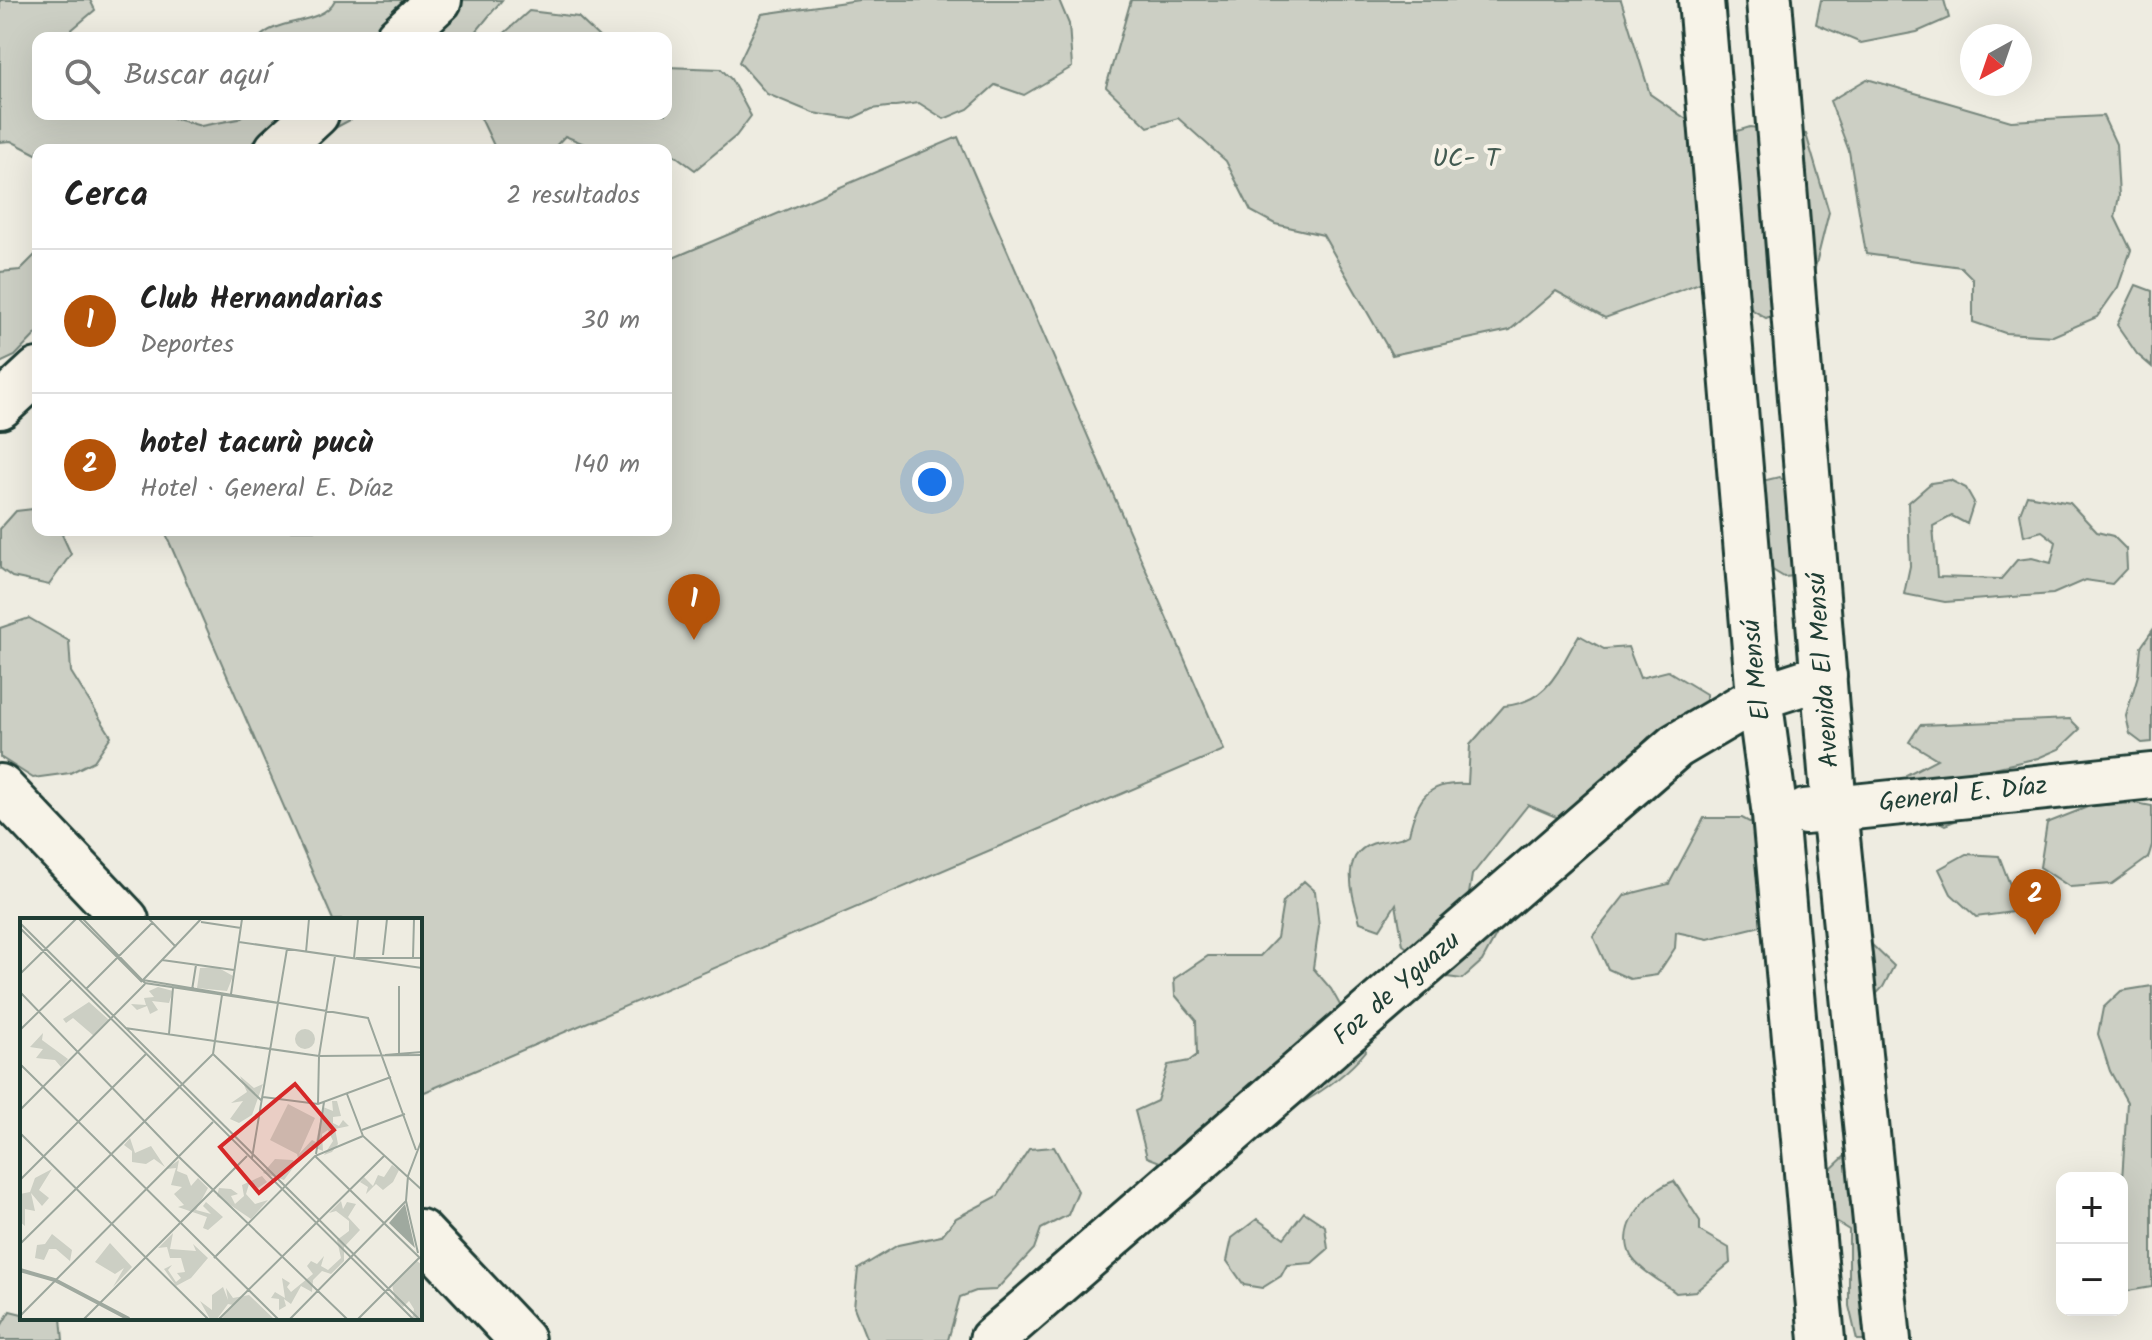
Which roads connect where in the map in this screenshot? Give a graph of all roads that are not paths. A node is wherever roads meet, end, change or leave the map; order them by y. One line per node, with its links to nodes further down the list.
1 (439, 0): 4 (street)
2 (1701, 0): 10 (street, El Mensú)
3 (1769, 0): 9 (street, Avenida El Mensú)
4 (404, 32)
5 (310, 120): 6 (street)
6 (284, 144)
7 (32, 377): 8 (street)
8 (0, 406)
9 (1824, 676): 10 (street, Foz de Yguazu); 13 (street, Avenida El Mensú)
10 (1759, 697): 14 (street, El Mensú); 18 (street, Foz de Yguazu)
11 (2152, 776): 13 (street, General E. Díaz)
12 (0, 787): 15 (street)
13 (1834, 808): 14 (street, General E. Díaz); 20 (street, Avenida El Mensú)
14 (1775, 815): 19 (street, El Mensú)
15 (124, 918)
16 (422, 1234): 17 (street)
17 (522, 1340)
18 (992, 1340)
19 (1822, 1340)
20 (1888, 1340)

